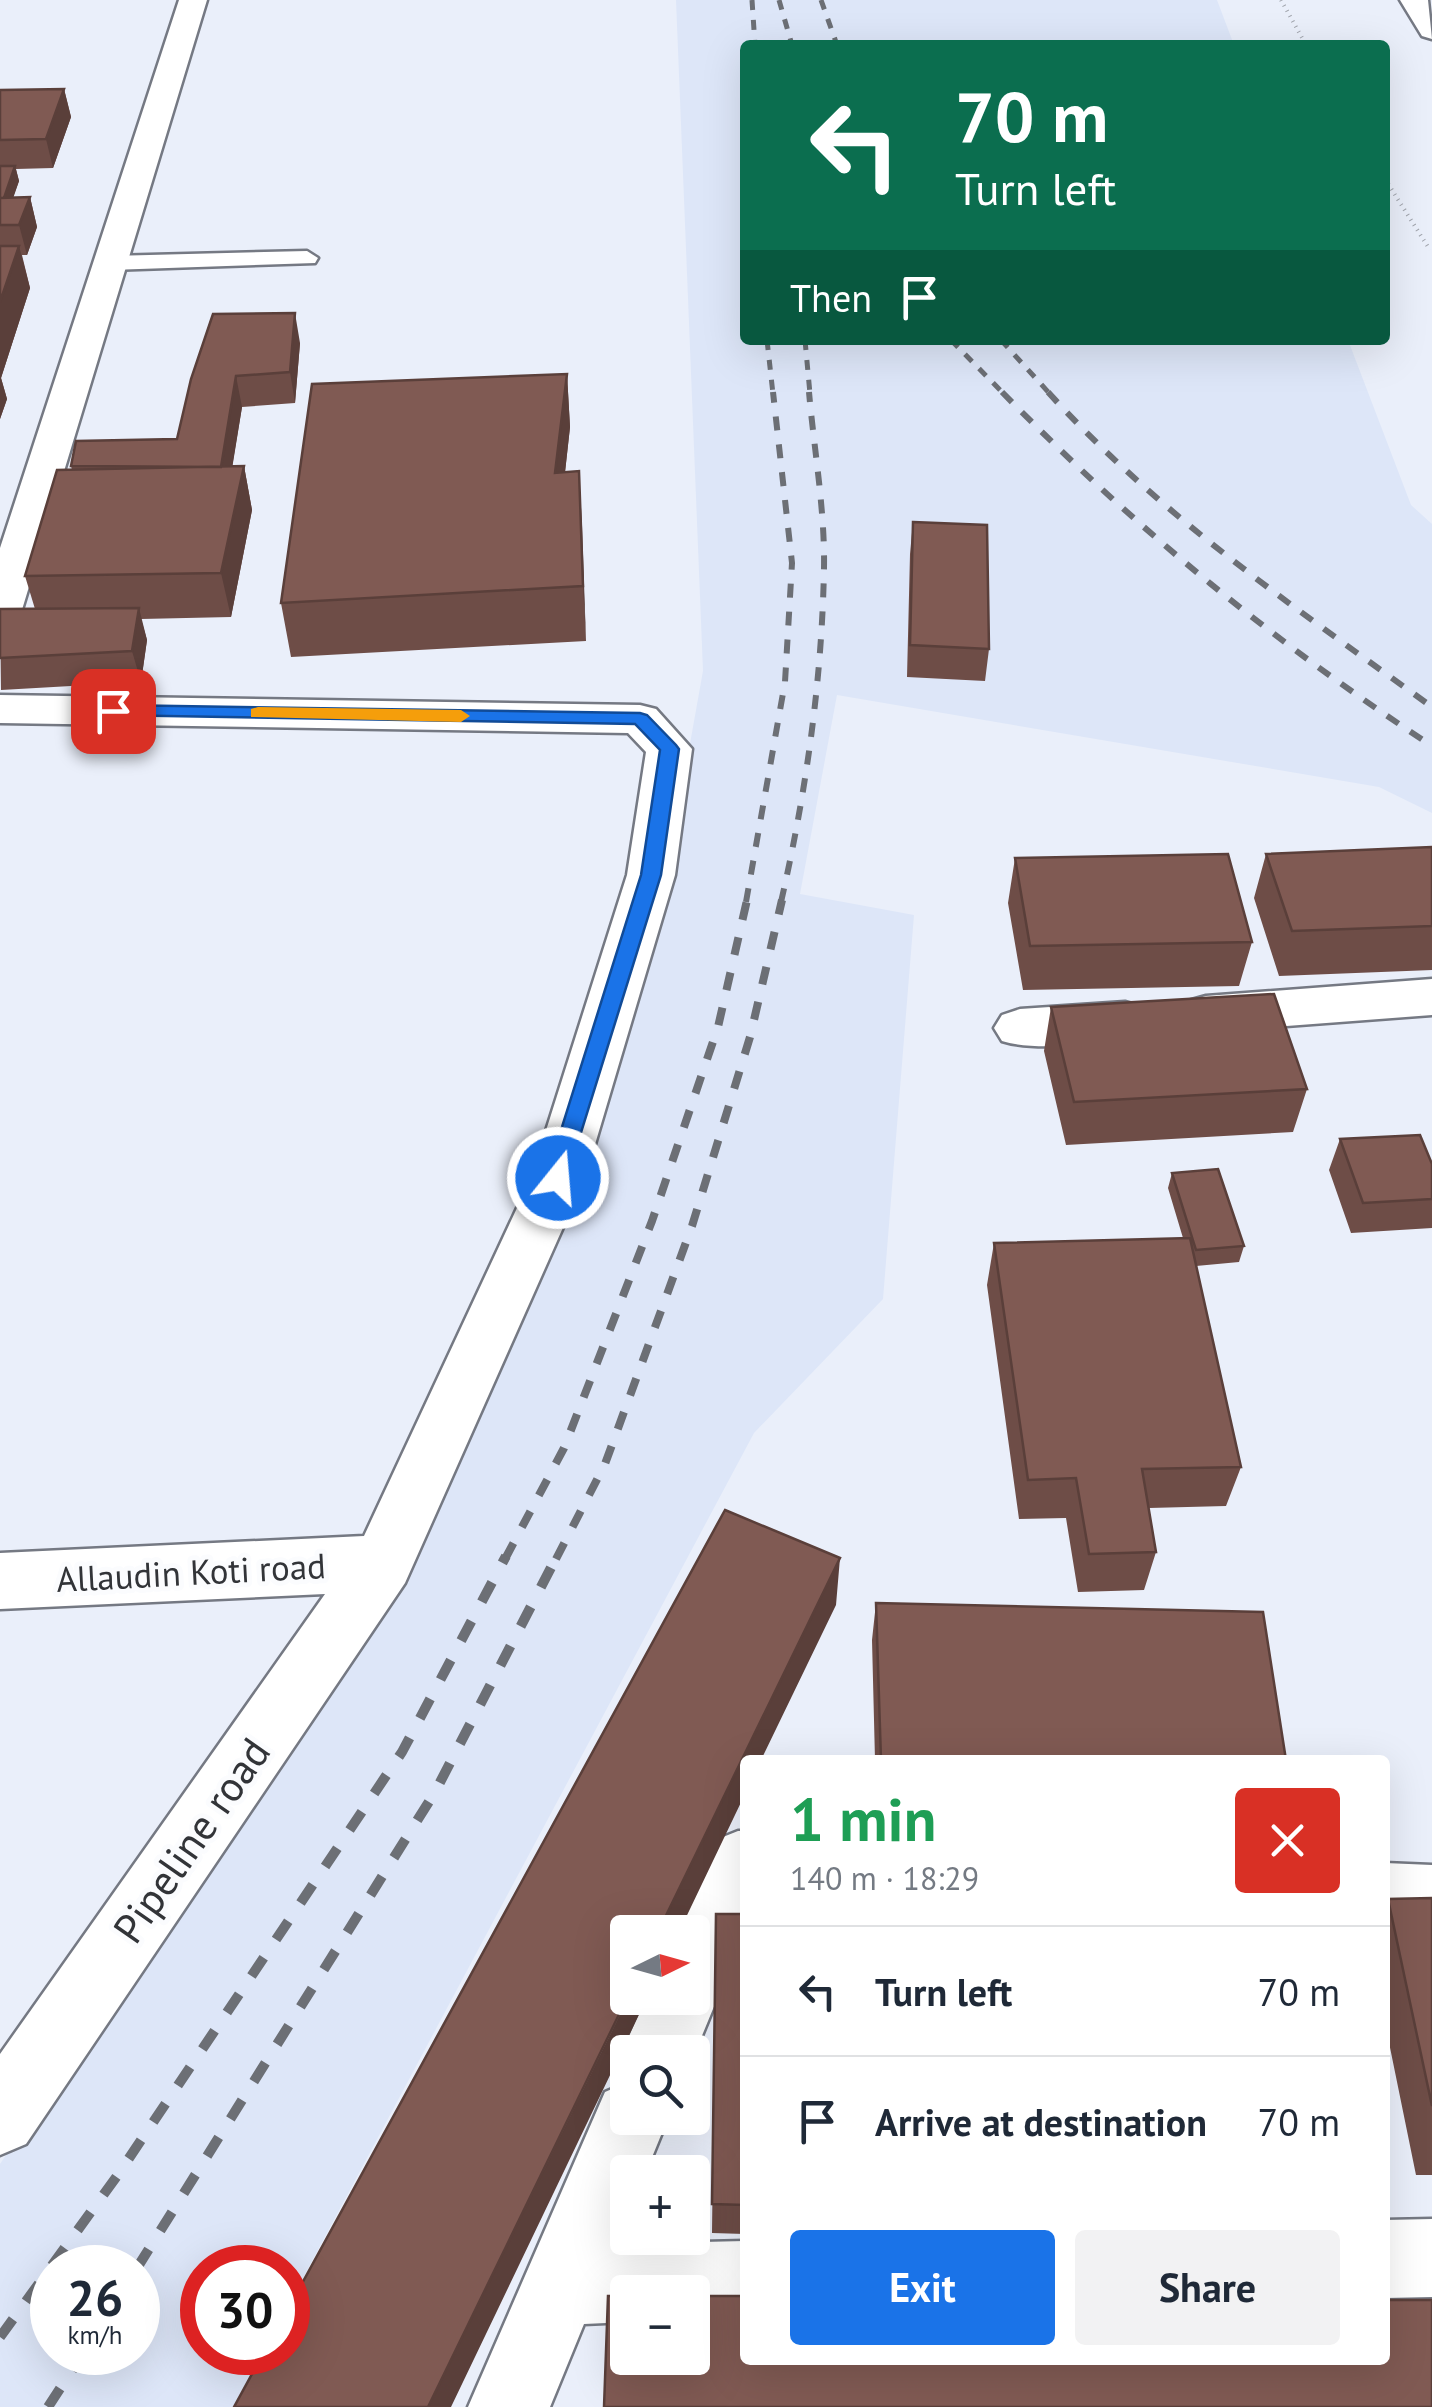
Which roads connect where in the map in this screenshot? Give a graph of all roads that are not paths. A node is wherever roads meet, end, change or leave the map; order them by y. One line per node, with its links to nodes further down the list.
1 (193, 0): 5 (street)
2 (1414, 0): 3 (street)
3 (1432, 30)
4 (307, 258): 5 (lane)
5 (110, 263): 6 (street)
6 (0, 613)
7 (0, 709): 10 (street, Pipeline road)
8 (1432, 997): 9 (street)
9 (1020, 1028)
10 (382, 1563): 11 (street, Allaudin Koti road); 16 (street, Pipeline road)
11 (0, 1580)
12 (740, 1865): 15 (street)
13 (1390, 1898): 14 (street)
14 (1432, 1900)
15 (710, 1930)
16 (0, 2118)
17 (624, 2135): 21 (street)
18 (1432, 2258): 19 (street)
19 (1390, 2259)
20 (740, 2280): 21 (street)
21 (560, 2286): 22 (street)
22 (509, 2407)

